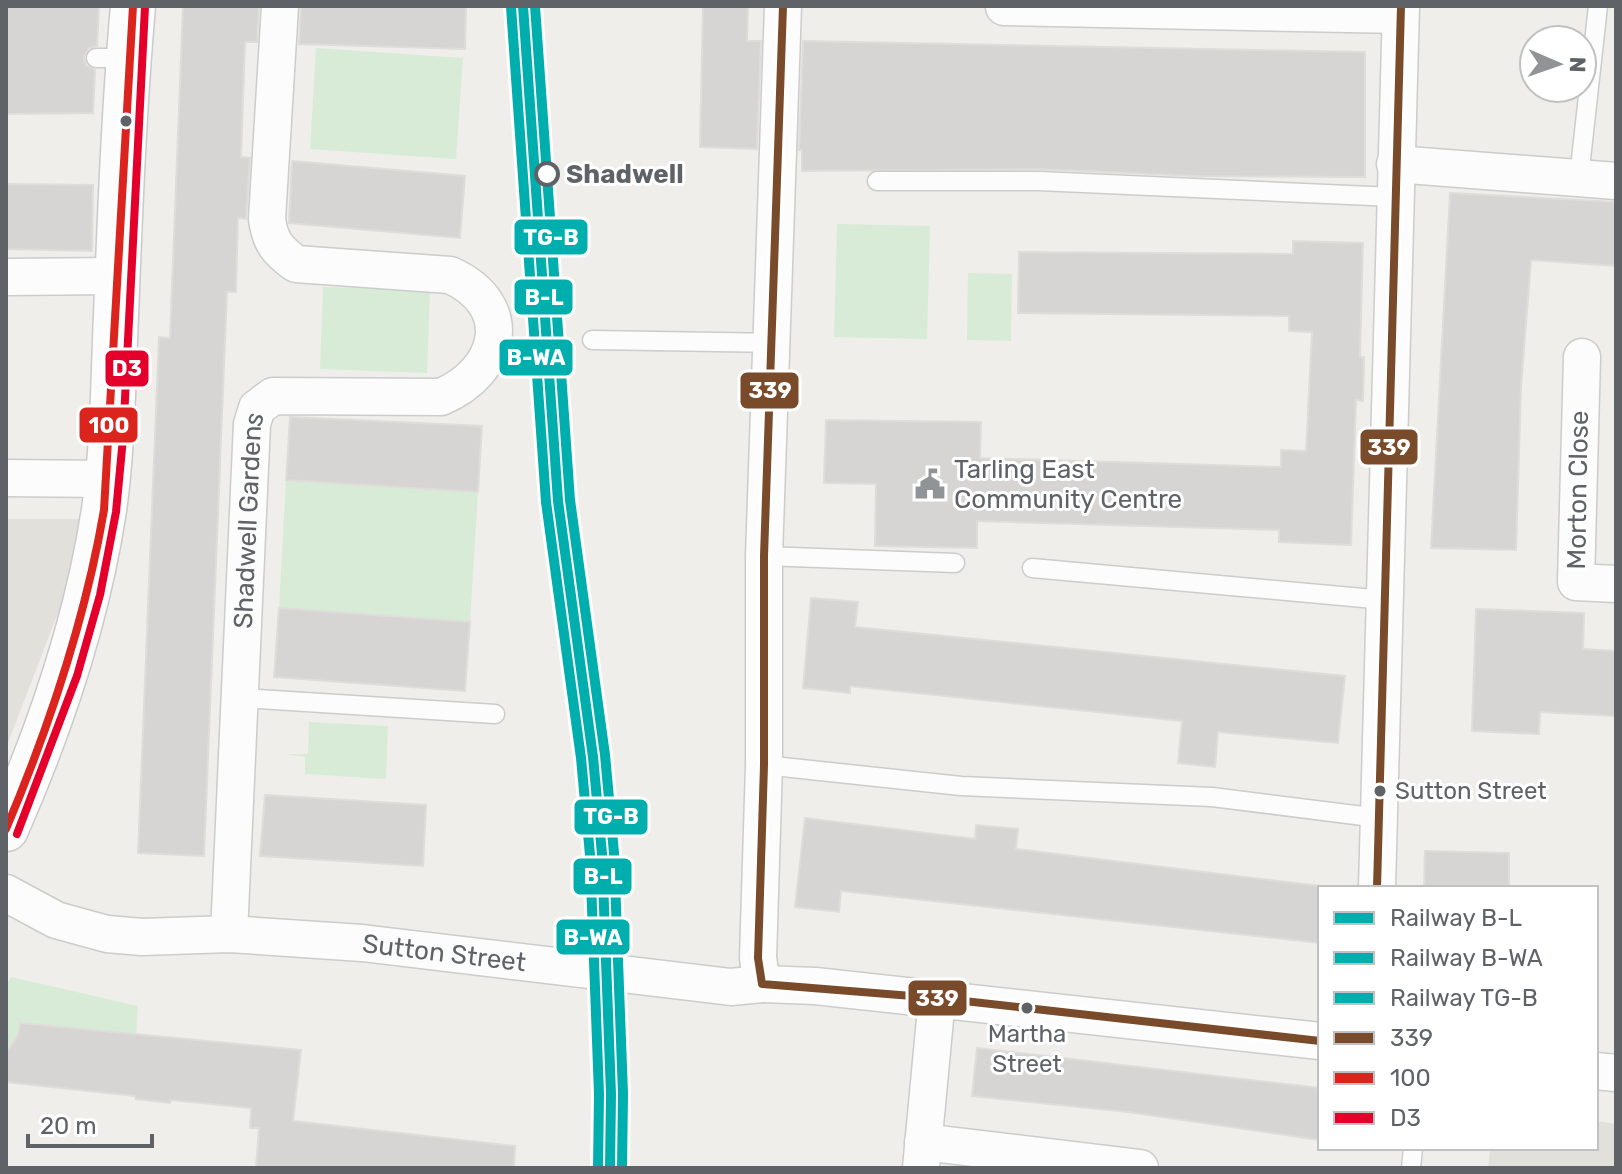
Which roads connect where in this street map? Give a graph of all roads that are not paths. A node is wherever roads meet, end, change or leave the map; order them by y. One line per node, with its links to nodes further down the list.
1 (133, 6): 11 (main road)
2 (280, 6): 23 (street, Shadwell Gardens)
3 (783, 6): 14 (street)
4 (1598, 6): 7 (lane)
5 (1004, 7): 6 (street)
6 (1401, 10): 8 (street)
7 (1579, 177): 8 (street); 10 (street)
8 (1395, 180): 9 (lane); 22 (street)
9 (877, 181)
10 (1616, 181)
11 (118, 276): 12 (street); 17 (main road)
12 (6, 277)
13 (592, 340): 14 (lane)
14 (772, 343): 18 (street)
15 (1582, 357): 21 (street, Morton Close)
16 (6, 478): 17 (street)
17 (107, 479): 27 (main road)
18 (764, 556): 19 (lane); 25 (street)
19 (955, 563)
20 (1032, 568): 22 (lane)
21 (1616, 584)
22 (1385, 600): 26 (street)
23 (241, 698): 24 (lane); 30 (street, Shadwell Gardens)
24 (495, 714)
25 (764, 765): 26 (lane); 31 (street)
26 (1379, 818): 28 (street)
27 (6, 829)
28 (1377, 886)
29 (6, 893): 30 (street, Sutton Street)
30 (229, 934): 31 (street, Sutton Street)
31 (762, 984): 32 (street, Sutton Street)
32 (937, 998): 33 (street, Sutton Street); 34 (street)
33 (1318, 1041)
34 (922, 1155): 35 (street)
35 (1140, 1168)

